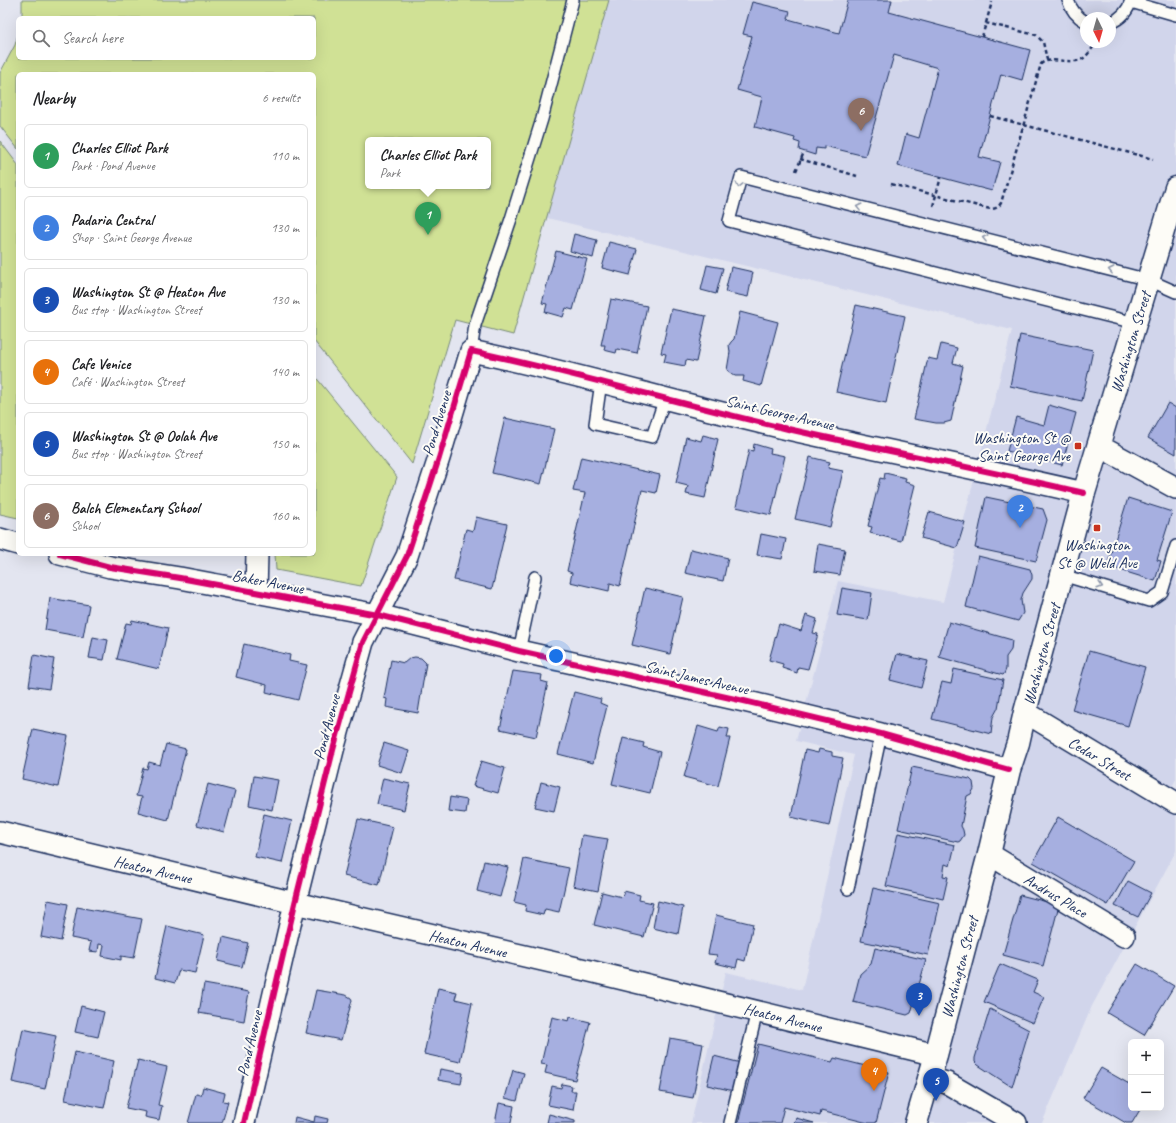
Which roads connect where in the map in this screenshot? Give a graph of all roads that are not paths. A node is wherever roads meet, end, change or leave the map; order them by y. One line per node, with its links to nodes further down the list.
1 (573, 0): 11 (lane)
2 (1068, 0): 5 (lane)
3 (1131, 1): 4 (lane); 6 (lane)
4 (1176, 15)
5 (1080, 18)
6 (1116, 21)
7 (1176, 188): 8 (main road, Washington Street)
8 (1149, 280): 9 (lane); 10 (main road, Washington Street); 10 (lane, one-way to 10)
9 (1176, 292)
10 (1135, 323): 14 (main road, Washington Street)
11 (471, 351): 12 (street, Saint George Avenue); 25 (street, Pond Avenue)
12 (601, 382): 13 (street, Saint George Avenue); 13 (lane)
13 (665, 398): 16 (street, Saint George Avenue)
14 (1099, 446): 15 (street); 16 (main road, Washington Street)
15 (1176, 488)
16 (1084, 493): 22 (main road, Washington Street)
17 (0, 539): 18 (street)
18 (16, 543)
19 (1176, 546): 22 (lane, one-way to 19)
20 (68, 556): 24 (street, Baker Avenue)
21 (257, 556): 24 (street)
22 (1062, 575): 27 (main road, Washington Street)
23 (535, 577): 26 (lane)
24 (256, 592): 25 (street, Baker Avenue)
25 (378, 615): 26 (street, Saint James Avenue); 34 (street, Pond Avenue)
26 (519, 651): 28 (street, Saint James Avenue)
27 (1025, 712): 29 (main road, Washington Street); 30 (street, Cedar Street)
28 (881, 734): 29 (street, Saint James Avenue); 33 (lane)
29 (1009, 770): 32 (main road, Washington Street)
30 (1176, 803)
31 (0, 832): 34 (street, Heaton Avenue)
32 (989, 854): 35 (street, Andrus Place); 37 (main road, Washington Street)
33 (848, 889)
34 (295, 903): 36 (street, Heaton Avenue); 39 (street, Pond Avenue)
35 (1124, 936)
36 (757, 1011): 37 (street, Heaton Avenue); 40 (lane)
37 (936, 1055): 38 (main road, Washington Street)
38 (929, 1078): 41 (main road, Washington Street); 42 (street)
39 (244, 1123)
40 (730, 1123)
41 (916, 1123)
42 (1016, 1123)

